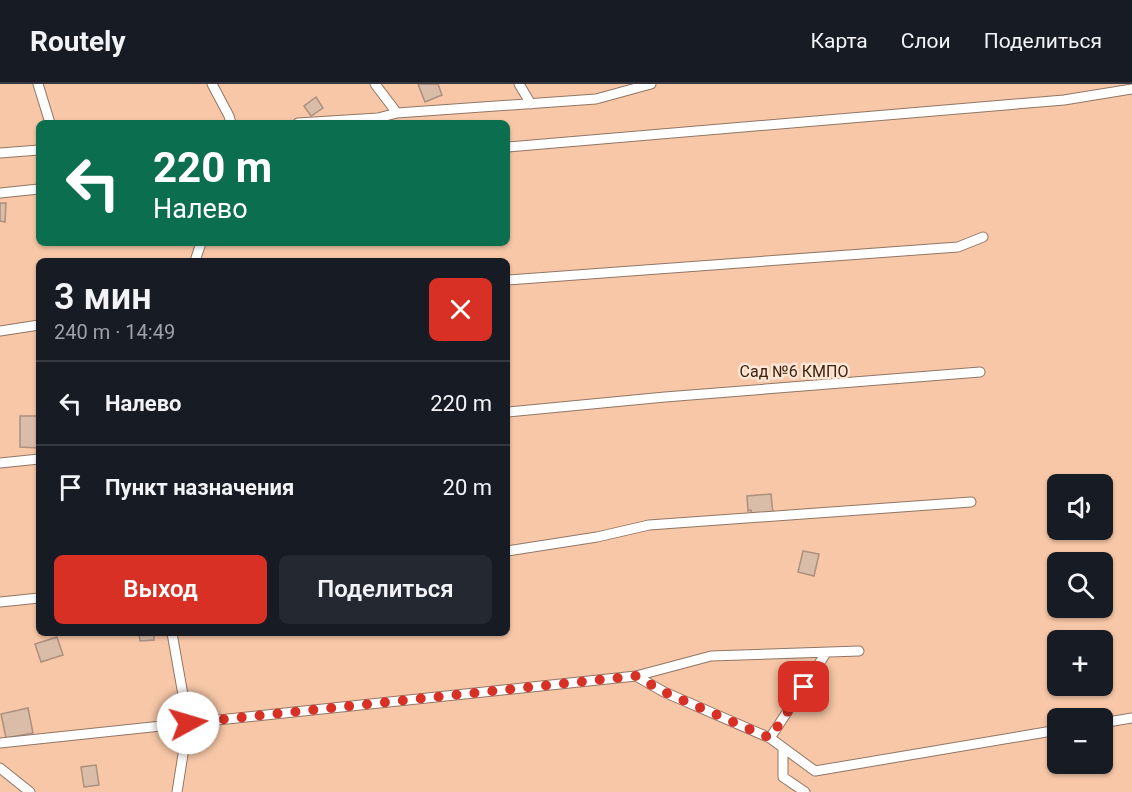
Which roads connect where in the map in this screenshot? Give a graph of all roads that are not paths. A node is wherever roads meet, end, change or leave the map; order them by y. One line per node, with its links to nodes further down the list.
1 (38, 84): 9 (lane)
2 (212, 84): 10 (lane)
3 (375, 84): 8 (lane)
4 (519, 84): 7 (lane)
5 (651, 84): 7 (lane)
6 (1132, 89): 12 (lane)
7 (531, 104): 8 (lane)
8 (397, 113): 11 (lane)
9 (49, 120)
10 (230, 120)
11 (346, 120)
12 (510, 147)
13 (36, 150): 14 (lane)
14 (0, 153)
15 (36, 189): 16 (lane)
16 (0, 193)
17 (983, 237): 18 (lane)
18 (510, 280)
19 (36, 325): 20 (lane)
20 (0, 331)
21 (980, 372): 22 (lane)
22 (510, 412)
23 (36, 459): 24 (lane)
24 (0, 463)
25 (971, 502): 26 (lane)
26 (510, 551)
27 (36, 598): 28 (lane)
28 (0, 602)
29 (173, 636): 35 (lane)
30 (859, 651): 31 (lane)
31 (826, 653): 32 (lane); 37 (lane)
32 (636, 676): 35 (lane); 37 (lane)
33 (1132, 718): 34 (lane)
34 (1113, 721)
35 (188, 723): 38 (lane); 42 (lane)
36 (1047, 732): 39 (lane)
37 (770, 738): 39 (lane)
38 (0, 743)
39 (783, 748): 43 (lane)
40 (0, 768): 41 (lane)
41 (30, 792)
42 (177, 792)
43 (805, 792)

